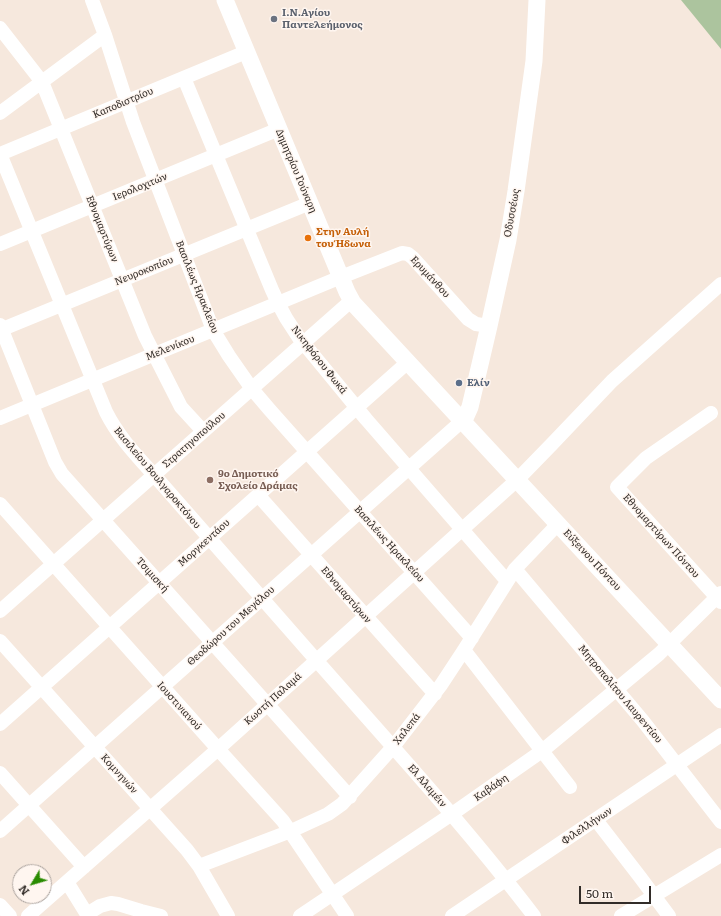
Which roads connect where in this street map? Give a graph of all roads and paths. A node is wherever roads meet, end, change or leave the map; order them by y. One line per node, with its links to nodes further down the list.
1 (92, 0): 5 (street, Βασιλέως Ηρακλείου)
2 (225, 0): 6 (main road, Δημητρίου Γούναρη)
3 (537, 0): 28 (main road, Οδυσσέως)
4 (0, 28): 8 (street, Εθνομαρτύρων)
5 (105, 34): 8 (street); 9 (street, Βασιλέως Ηρακλείου)
6 (246, 52): 7 (street, Καποδιστρίου); 12 (main road, Δημητρίου Γούναρη)
7 (184, 78): 9 (street, Καποδιστρίου); 14 (street, Νικηφόρου Φωκά)
8 (42, 82): 10 (street); 11 (street, Εθνομαρτύρων)
9 (126, 102): 11 (street, Καποδιστρίου); 15 (street, Βασιλέως Ηρακλείου)
10 (0, 113)
11 (62, 129): 13 (street, Καποδιστρίου); 17 (street, Εθνομαρτύρων)
12 (279, 129): 14 (street, Ιερολοχιτών); 16 (main road, Δημητρίου Γούναρη)
13 (0, 154): 19 (street, Βασιλείου Βουλγαροκτόνου)
14 (216, 156): 15 (street, Ιερολοχιτών); 18 (street, Νικηφόρου Φωκά)
15 (155, 180): 17 (street, Ιερολοχιτών); 21 (street, Βασιλέως Ηρακλείου)
16 (310, 203): 18 (street, Νευροκοπίου); 22 (main road, Δημητρίου Γούναρη)
17 (93, 206): 19 (street, Ιερολοχιτών); 23 (street, Εθνομαρτύρων)
18 (246, 229): 21 (street, Νευροκοπίου); 26 (street, Νικηφόρου Φωκά)
19 (32, 231): 20 (street, Ιερολοχιτών); 27 (street, Βασιλείου Βουλγαροκτόνου)
20 (0, 244)
21 (184, 255): 23 (street, Νευροκοπίου); 30 (street, Βασιλέως Ηρακλείου)
22 (341, 277): 25 (main road, Δημητρίου Γούναρη); 26 (street, Μελενίκου); 28 (street, Ερυμάνθου)
23 (123, 280): 27 (street, Νευροκοπίου); 32 (street, Εθνομαρτύρων)
24 (721, 284): 45 (street, Κωστή Παλαμά)
25 (352, 300): 31 (street, Στρατηγοπούλου); 33 (main road, Δημητρίου Γούναρη)
26 (278, 303): 30 (street, Μελενίκου); 31 (street, Νικηφόρου Φωκά)
27 (62, 305): 29 (street, Νευροκοπίου); 34 (street, Βασιλείου Βουλγαροκτόνου)
28 (489, 326): 40 (main road, Οδυσσέως)
29 (1, 328): 36 (street, Τσιμισκή)
30 (213, 330): 32 (street, Μελενίκου); 35 (street, Βασιλέως Ηρακλείου)
31 (303, 343): 35 (street, Στρατηγοπούλου); 37 (street, Νικηφόρου Φωκά)
32 (154, 354): 34 (street, Μελενίκου); 41 (street, Εθνομαρτύρων)
33 (408, 362): 37 (street, Μοργκεντάου); 40 (main road, Δημητρίου Γούναρη)
34 (93, 380): 36 (street, Μελενίκου); 44 (street, Βασιλείου Βουλγαροκτόνου)
35 (252, 389): 41 (street, Στρατηγοπούλου); 42 (street, Βασιλέως Ηρακλείου)
36 (33, 404): 39 (street, Μελενίκου); 49 (street, Τσιμισκή)
37 (357, 408): 42 (street, Μοργκεντάου); 43 (street, Νικηφόρου Φωκά)
38 (711, 413): 60 (street, Εθνομαρτύρων Πόντου)
39 (0, 418)
40 (462, 421): 43 (street, Θεοδώρου του Μεγάλου); 45 (main road, Εύξεινου Πόντου)
41 (203, 432): 44 (street, Στρατηγοπούλου)
42 (307, 452): 46 (street, Μοργκεντάου); 48 (street, Βασιλέως Ηρακλείου)
43 (409, 468): 48 (street, Θεοδώρου του Μεγάλου); 51 (street, Νικηφόρου Φωκά)
44 (154, 475): 49 (street, Στρατηγοπούλου); 52 (street, Βασιλείου Βουλγαροκτόνου)
45 (517, 480): 50 (main road, Εύξεινου Πόντου); 51 (street, Κωστή Παλαμά)
46 (258, 495): 52 (street, Μοργκεντάου); 53 (street, Εθνομαρτύρων)
47 (0, 504): 54 (street, Ιουστινιανού)
48 (360, 512): 53 (street, Θεοδώρου του Μεγάλου); 56 (street, Βασιλέως Ηρακλείου)
49 (103, 520): 54 (street, Στρατηγοπούλου); 58 (street, Τσιμισκή)
50 (558, 524): 55 (street, Χαλεπά); 67 (main road, Εύξεινου Πόντου)
51 (462, 529): 56 (street, Κωστή Παλαμά); 57 (street, Νικηφόρου Φωκά)
52 (209, 538): 58 (street, Μοργκεντάου); 59 (street, Βασιλείου Βουλγαροκτόνου)
53 (311, 555): 59 (street, Θεοδώρου του Μεγάλου); 62 (street, Εθνομαρτύρων)
54 (53, 564): 61 (street, Στρατηγοπούλου); 63 (street, Ιουστινιανού)
55 (515, 569): 57 (street, Χαλεπά); 71 (street, Μητροπολίτου Λαυρεντίου)
56 (414, 572): 62 (street, Κωστή Παλαμά); 66 (street, Βασιλέως Ηρακλείου)
57 (507, 581): 66 (street, Χαλεπά)
58 (160, 583): 63 (street, Μοργκεντάου); 65 (street, Τσιμισκή)
59 (262, 598): 65 (street, Θεοδώρου του Μεγάλου); 68 (street, Βασιλείου Βουλγαροκτόνου)
60 (720, 598): 67 (street, Καβάφη)
61 (0, 611)
62 (366, 616): 68 (street, Κωστή Παλαμά); 72 (street, Εθνομαρτύρων)
63 (109, 627): 69 (street, Ιουστινιανού); 70 (street, Μοργκεντάου)
64 (0, 641): 70 (street, Κομνηνών)
65 (213, 642): 69 (street, Θεοδώρου του Μεγάλου); 74 (street, Τσιμισκή)
66 (468, 644): 72 (street, Χαλεπά); 80 (street, Βασιλέως Ηρακλείου)
67 (669, 644): 71 (street, Καβάφη); 73 (main road, Εύξεινου Πόντου)
68 (316, 660): 74 (street, Κωστή Παλαμά); 78 (street, Ελ Αλαμέιν)
69 (162, 687): 77 (street, Θεοδώρου του Μεγάλου); 79 (street, Ιουστινιανού)
70 (41, 688): 75 (street, Μοργκεντάου); 77 (street, Κομνηνών)
71 (617, 690): 80 (street, Καβάφη); 81 (street, Μητροπολίτου Λαυρεντίου)
72 (435, 694): 78 (street, Χαλεπά)
73 (721, 700)
74 (268, 704): 79 (street, Κωστή Παλαμά); 84 (street, Τσιμισκή)
75 (0, 724)
76 (721, 735): 81 (street, Φιλελλήνων)
77 (95, 747): 85 (street, Θεοδώρου του Μεγάλου); 86 (street, Κομνηνών)
78 (393, 747): 84 (street, Χαλεπά); 87 (street, Ελ Αλαμέιν)
79 (218, 749): 86 (street, Κωστή Παλαμά); 91 (street, Ιουστινιανού)
80 (542, 752): 83 (street, Βασιλέως Ηρακλείου); 87 (street, Καβάφη)
81 (678, 765): 88 (street, Φιλελλήνων); 89 (street, Μητροπολίτου Λαυρεντίου)
82 (0, 773): 85 (street)
83 (570, 787)
84 (350, 797): 91 (street, Χαλεπά)
85 (29, 805): 90 (street, Θεοδώρου του Μεγάλου); 94 (street)
86 (150, 809): 93 (street, Κομνηνών); 94 (street, Κωστή Παλαμά)
87 (452, 814): 95 (street, Ελ Αλαμέιν); 97 (street, Καβάφη)
88 (596, 820): 95 (street, Φιλελλήνων); 98 (street)
89 (721, 822)
90 (0, 831)
91 (291, 831): 93 (street, Χαλεπά); 97 (street, Ιουστινιανού)
92 (721, 855): 98 (street)
93 (199, 866): 100 (street, Κομνηνών)
94 (84, 867): 96 (street, Κωστή Παλαμά)
95 (506, 880): 107 (street, Φιλελλήνων); 108 (street, Ελ Αλαμέιν)
96 (67, 882): 101 (street); 103 (street, Κωστή Παλαμά)
97 (333, 895): 105 (street, Καβάφη); 106 (street, Ιουστινιανού)
98 (654, 896): 109 (street); 110 (street)
99 (0, 905): 102 (street)
100 (222, 914)
101 (87, 915): 104 (street)
102 (10, 916)
103 (28, 916)
104 (161, 916)
105 (300, 916)
106 (347, 916)
107 (452, 916)
108 (534, 916)
109 (621, 916)
110 (669, 916)

